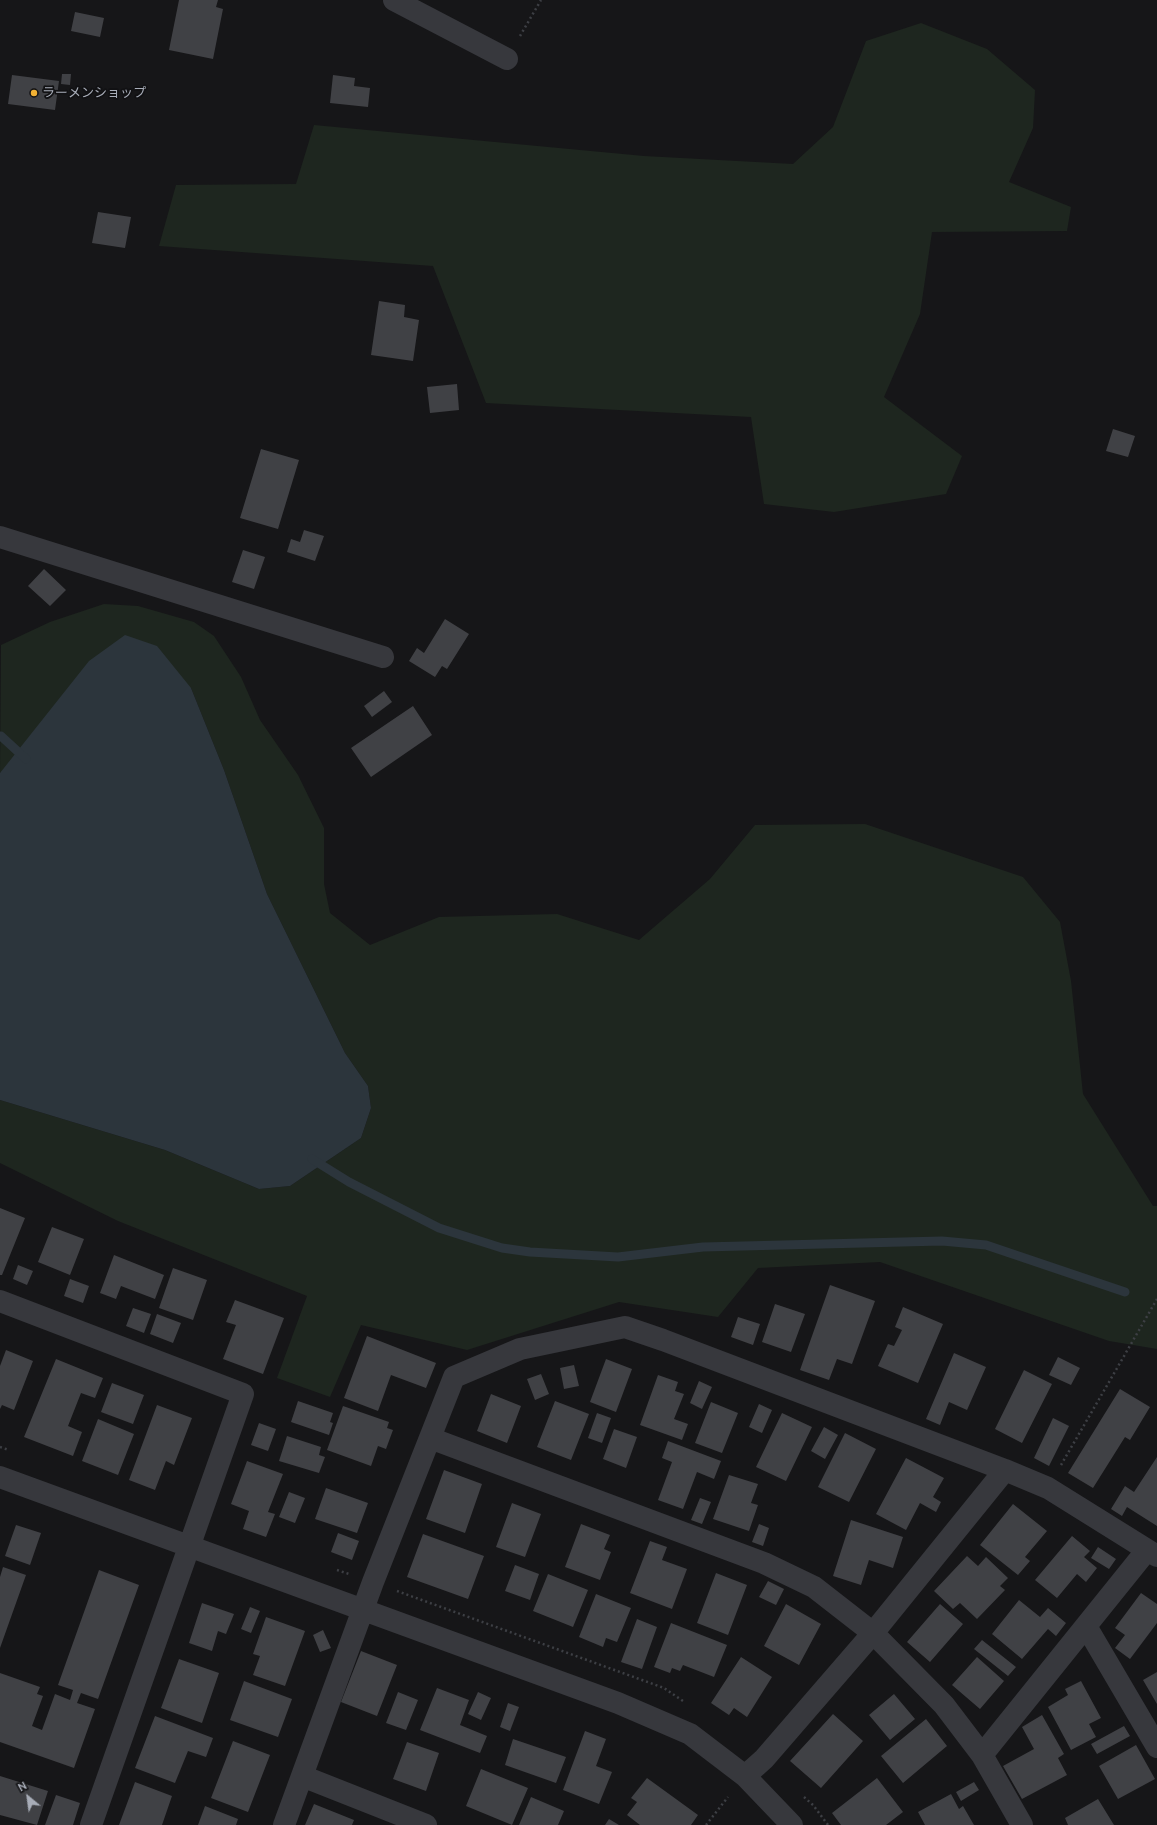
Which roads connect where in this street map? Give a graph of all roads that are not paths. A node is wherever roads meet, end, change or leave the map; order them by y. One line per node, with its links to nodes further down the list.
1 (394, 0): 2 (street)
2 (506, 59)
3 (0, 537): 4 (street)
4 (383, 657)
5 (0, 1301): 9 (street)
6 (430, 1438): 7 (street); 11 (street); 13 (street)
7 (1005, 1470): 10 (street); 13 (street)
8 (0, 1477): 9 (street)
9 (189, 1546): 11 (street); 18 (street)
10 (1152, 1553): 12 (street)
11 (363, 1609): 16 (street); 17 (street)
12 (1086, 1626): 14 (street); 15 (street)
13 (872, 1633): 15 (street); 17 (street)
14 (1157, 1748)
15 (982, 1755): 22 (street)
16 (302, 1776): 19 (street); 20 (street)
17 (745, 1776): 21 (street)
18 (91, 1825)
19 (284, 1825)
20 (426, 1825)
21 (792, 1825)
22 (1022, 1825)

